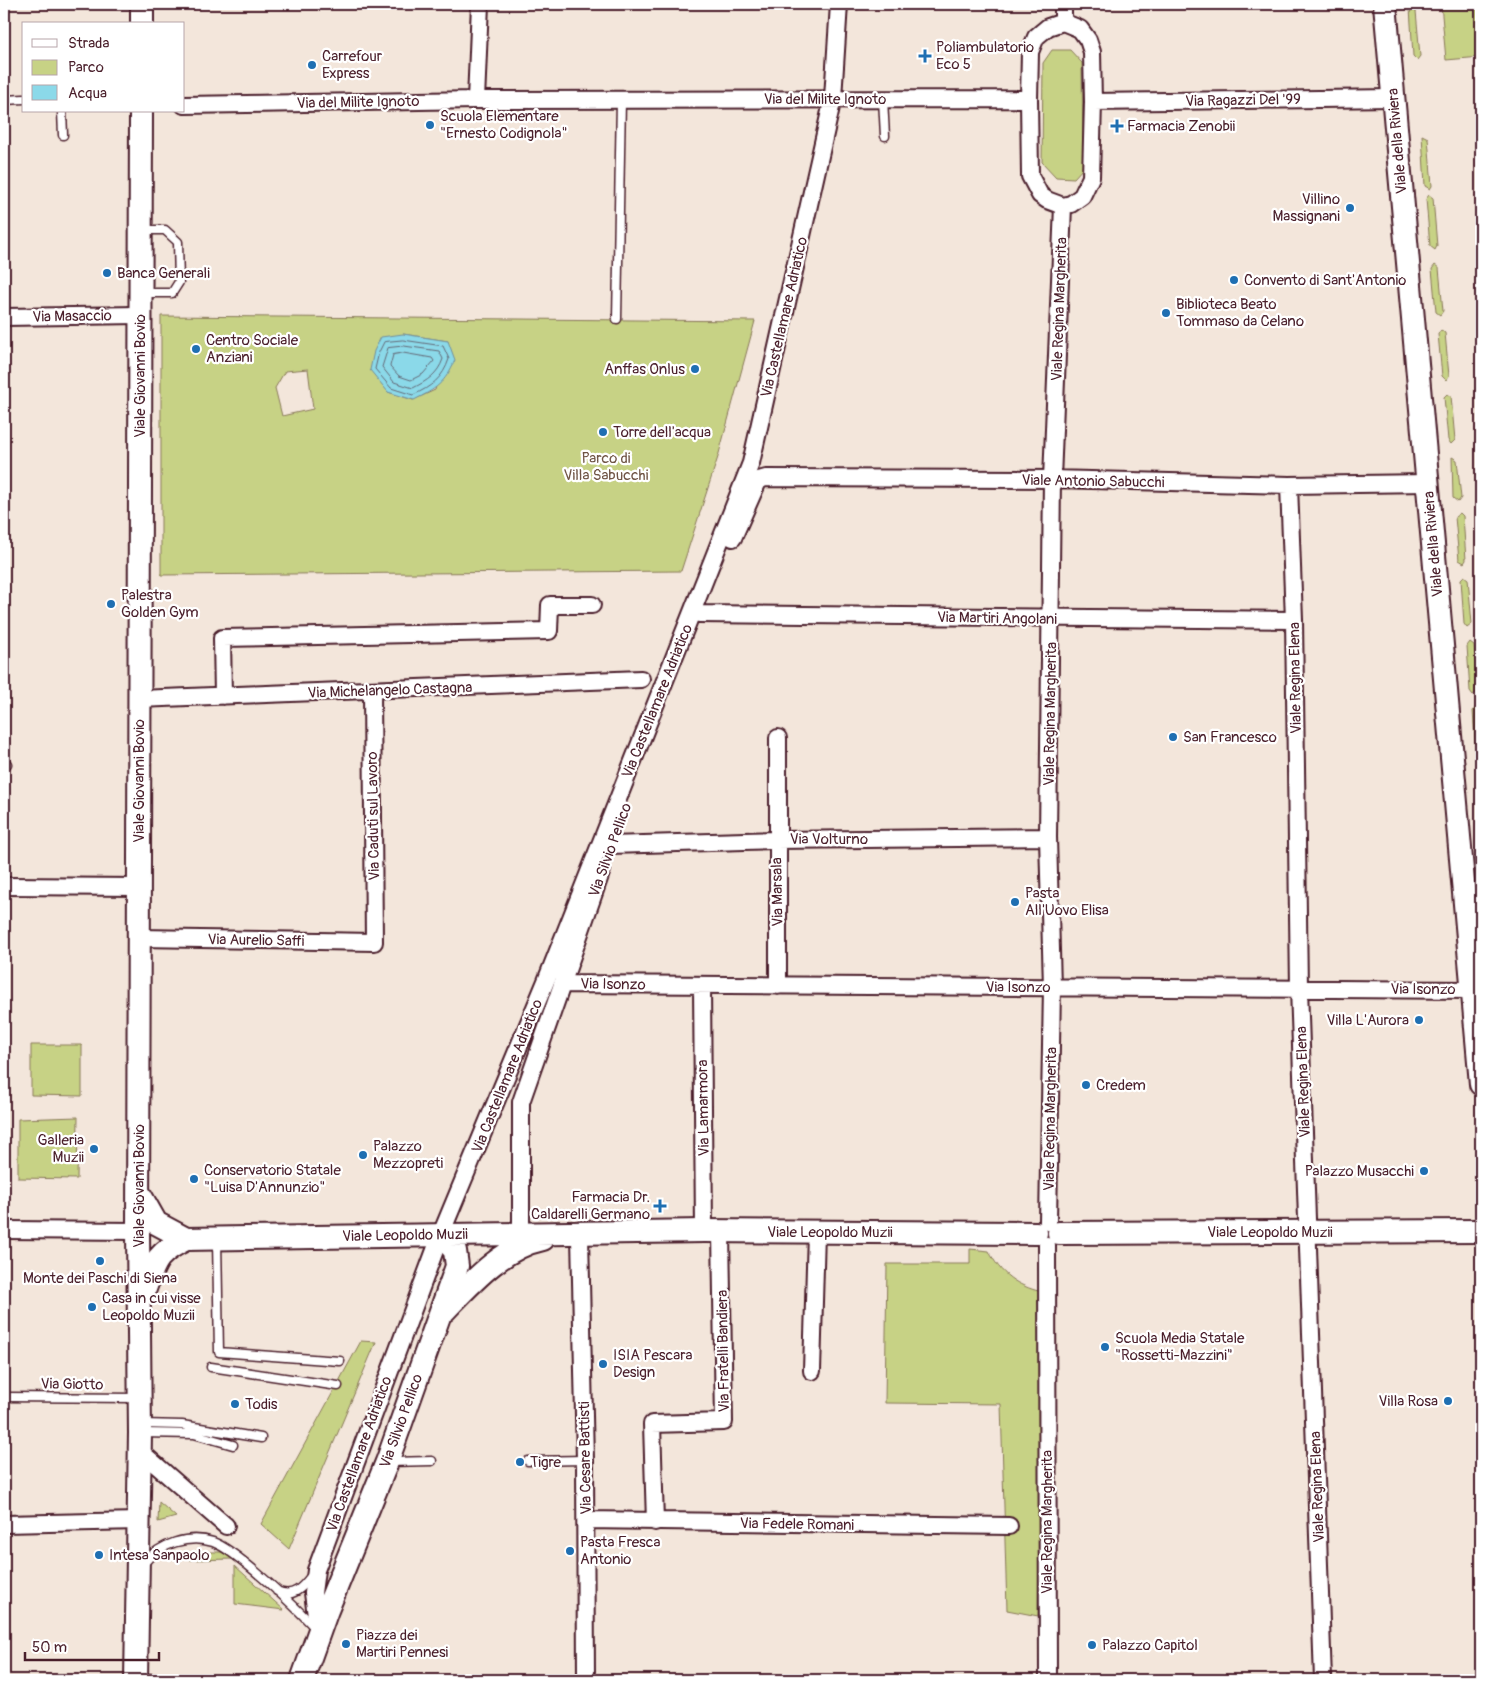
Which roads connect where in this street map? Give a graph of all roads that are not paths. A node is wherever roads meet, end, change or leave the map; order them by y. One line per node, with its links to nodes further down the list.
1 (142, 4): 6 (main road)
2 (480, 4): 14 (street)
3 (839, 4): 8 (street, Via Castellamare Adriatico)
4 (1064, 4): 7 (street)
5 (1384, 4): 9 (main road, Viale della Riviera)
6 (142, 22)
7 (1064, 22): 12 (street); 16 (street)
8 (833, 98): 11 (street, Via del Milite Ignoto); 15 (street, Via del Milite Ignoto); 63 (street, Via Castellamare Adriatico)
9 (1393, 98): 16 (street, Via Ragazzi Del '99); 29 (main road, Viale della Riviera)
10 (22, 99): 13 (lane)
11 (883, 99): 12 (street, Via del Milite Ignoto); 21 (lane)
12 (1029, 99): 22 (street)
13 (4, 100)
14 (476, 100): 15 (street, Via del Milite Ignoto); 17 (street, Via del Milite Ignoto)
15 (621, 100): 26 (lane)
16 (1093, 102): 22 (street)
17 (185, 104)
18 (62, 112): 20 (lane)
19 (140, 112): 23 (main road, Viale Giovanni Bovio)
20 (63, 135)
21 (885, 136)
22 (1063, 206): 28 (street, Viale Regina Margherita)
23 (140, 230): 24 (main road, Viale Giovanni Bovio); 24 (lane)
24 (140, 304): 25 (street, Via Masaccio); 38 (main road, Viale Giovanni Bovio)
25 (4, 317)
26 (617, 319)
27 (759, 480): 28 (street, Viale Antonio Sabucchi); 32 (street, Via Silvio Pellico)
28 (1052, 480): 30 (street, Viale Antonio Sabucchi); 33 (street, Viale Regina Margherita)
29 (1428, 483): 30 (street, Viale Antonio Sabucchi); 52 (main road, Viale della Riviera)
30 (1289, 484): 34 (street, Viale Regina Elena)
31 (592, 605): 37 (street)
32 (700, 614): 33 (street, Via Martiri Angolani); 42 (street, Via Silvio Pellico)
33 (1052, 619): 34 (street, Via Martiri Angolani); 40 (street, Viale Regina Margherita)
34 (1294, 620): 51 (street, Viale Regina Elena)
35 (641, 679): 36 (street, Via Michelangelo Castagna)
36 (372, 691): 37 (street, Via Michelangelo Castagna); 46 (street, Via Caduti sul Lavoro)
37 (222, 696): 38 (street, Via Michelangelo Castagna)
38 (139, 699): 44 (main road, Viale Giovanni Bovio)
39 (778, 738): 41 (street, Via Marsala)
40 (1048, 838): 41 (street, Via Volturno); 50 (street, Viale Regina Margherita)
41 (776, 840): 42 (street, Via Volturno); 49 (street, Via Marsala)
42 (610, 845): 47 (street, Via Silvio Pellico)
43 (4, 886): 44 (street)
44 (138, 887): 45 (main road, Viale Giovanni Bovio)
45 (139, 938): 46 (street, Via Aurelio Saffi); 54 (main road, Viale Giovanni Bovio)
46 (374, 942)
47 (562, 984): 48 (street, Via Isonzo); 61 (street, Via Silvio Pellico)
48 (702, 985): 49 (street, Via Isonzo); 56 (street, Via Lamarmora)
49 (778, 986): 50 (street, Via Isonzo)
50 (1052, 987): 51 (street, Via Isonzo); 62 (street, Viale Regina Margherita)
51 (1299, 988): 52 (street, Via Isonzo); 57 (street, Viale Regina Elena)
52 (1473, 990): 53 (main road, Viale della Riviera)
53 (1481, 1084)
54 (147, 1227): 55 (street); 66 (main road, Viale Leopoldo Muzii); 67 (main road, Viale Giovanni Bovio)
55 (4, 1230)
56 (712, 1231): 59 (main road, Viale Leopoldo Muzii); 60 (main road, Viale Leopoldo Muzii); 84 (street, Via Fratelli Bandiera)
57 (1308, 1231): 58 (main road, Viale Leopoldo Muzii); 62 (main road, Viale Leopoldo Muzii); 97 (street, Viale Regina Elena)
58 (1481, 1231)
59 (623, 1232): 61 (main road, Viale Leopoldo Muzii); 64 (main road, Viale Leopoldo Muzii)
60 (816, 1232): 62 (main road, Viale Leopoldo Muzii); 71 (street)
61 (521, 1233): 63 (main road, Viale Leopoldo Muzii)
62 (1047, 1233): 96 (street, Viale Regina Margherita)
63 (441, 1234): 65 (main road, Viale Leopoldo Muzii); 68 (main road, Via Silvio Pellico); 88 (street, Via Castellamare Adriatico)
64 (580, 1236): 68 (main road, Viale Leopoldo Muzii); 78 (street, Via Cesare Battisti)
65 (217, 1238): 66 (main road, Viale Leopoldo Muzii); 69 (lane)
66 (186, 1239): 67 (main road, Viale Leopoldo Muzii)
67 (139, 1302): 74 (main road, Viale Giovanni Bovio)
68 (440, 1315): 81 (main road, Via Silvio Pellico)
69 (340, 1361)
70 (211, 1367): 72 (lane)
71 (812, 1371)
72 (338, 1386)
73 (4, 1397): 74 (lane, Via Giotto)
74 (140, 1398): 75 (main road, Viale Giovanni Bovio)
75 (140, 1436): 76 (lane); 77 (lane); 83 (main road, Viale Giovanni Bovio); 86 (street)
76 (261, 1438)
77 (233, 1445)
78 (585, 1460): 80 (lane); 82 (street, Via Cesare Battisti)
79 (432, 1461): 81 (lane)
80 (528, 1461)
81 (387, 1462): 91 (main road, Via Silvio Pellico)
82 (586, 1520): 84 (street, Via Fedele Romani); 95 (street, Via Cesare Battisti)
83 (139, 1521): 85 (street); 89 (main road, Viale Giovanni Bovio)
84 (655, 1522): 87 (street, Via Fedele Romani)
85 (4, 1524)
86 (226, 1526)
87 (1008, 1526)
88 (316, 1570): 90 (lane); 91 (street, Via Castellamare Adriatico)
89 (139, 1571): 90 (lane); 92 (main road, Viale Giovanni Bovio)
90 (275, 1590): 91 (lane)
91 (319, 1632): 94 (main road, Via Silvio Pellico)
92 (136, 1679): 93 (lane)
93 (177, 1679)
94 (302, 1680)
95 (586, 1680)
96 (1048, 1680)
97 (1323, 1680)

